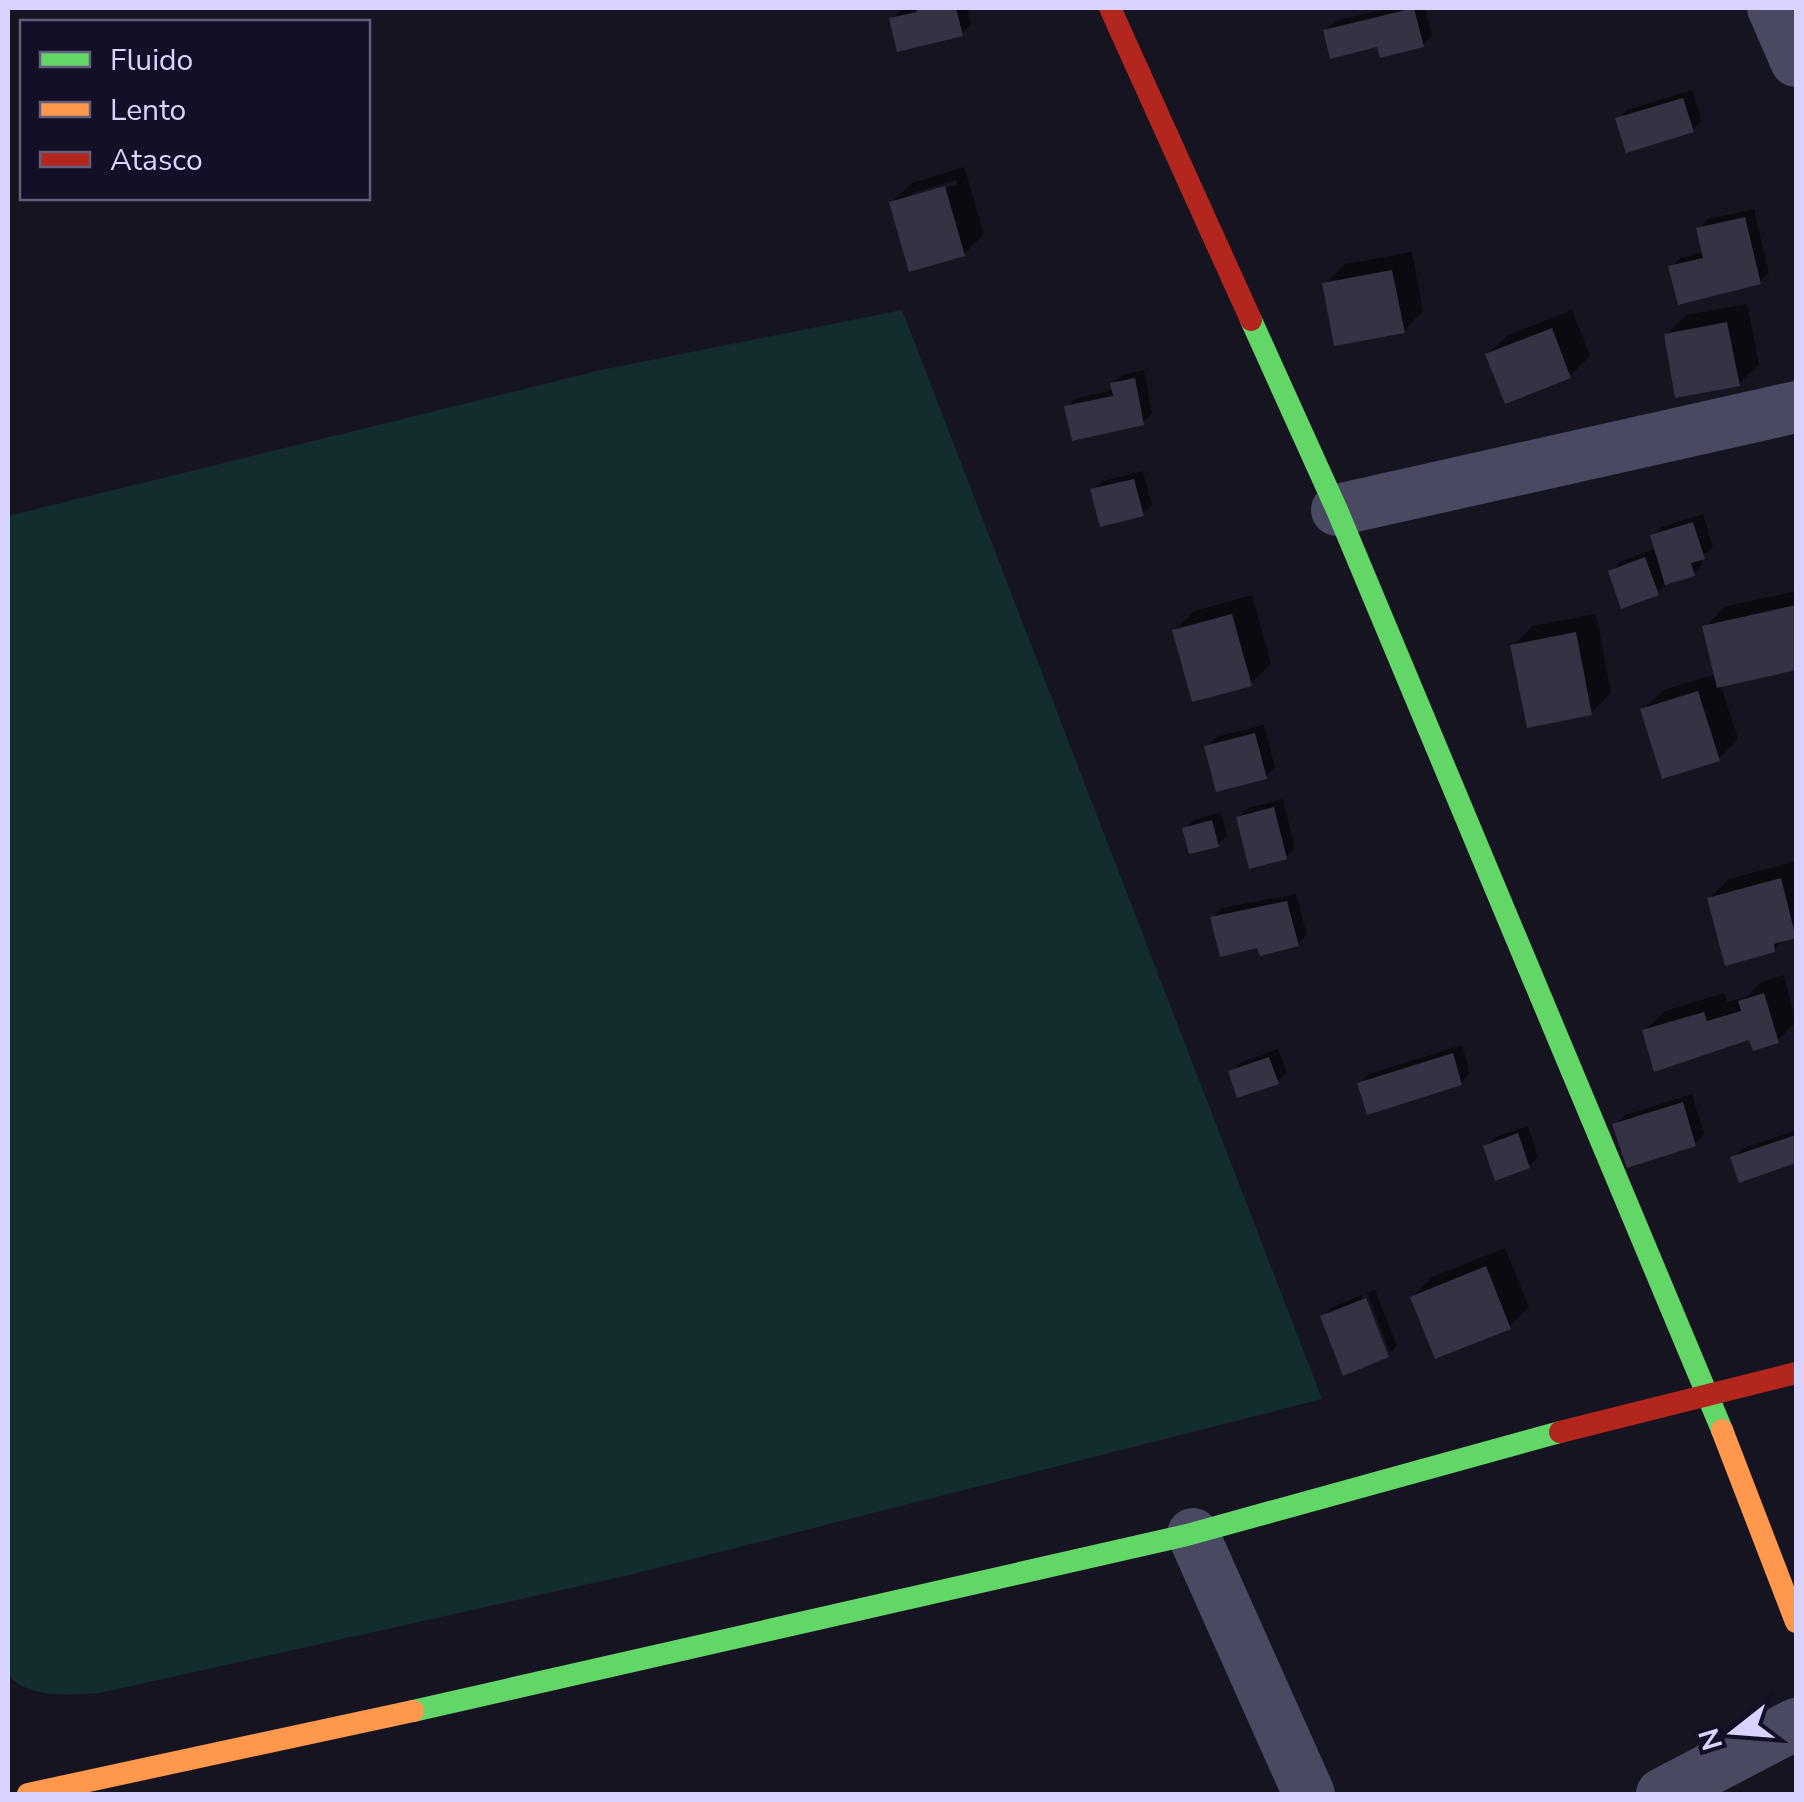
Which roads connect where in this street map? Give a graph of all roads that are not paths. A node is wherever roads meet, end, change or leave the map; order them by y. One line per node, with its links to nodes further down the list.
1 (1110, 8): 5 (street)
2 (1773, 8): 3 (street)
3 (1796, 61)
4 (1796, 407): 5 (street)
5 (1338, 510): 7 (street)
6 (1796, 1373): 7 (street)
7 (1707, 1391): 8 (street); 9 (street)
8 (1192, 1534): 11 (street); 12 (street)
9 (1796, 1622)
10 (1796, 1724): 13 (street)
11 (28, 1794)
12 (1310, 1794)
13 (1662, 1794)

